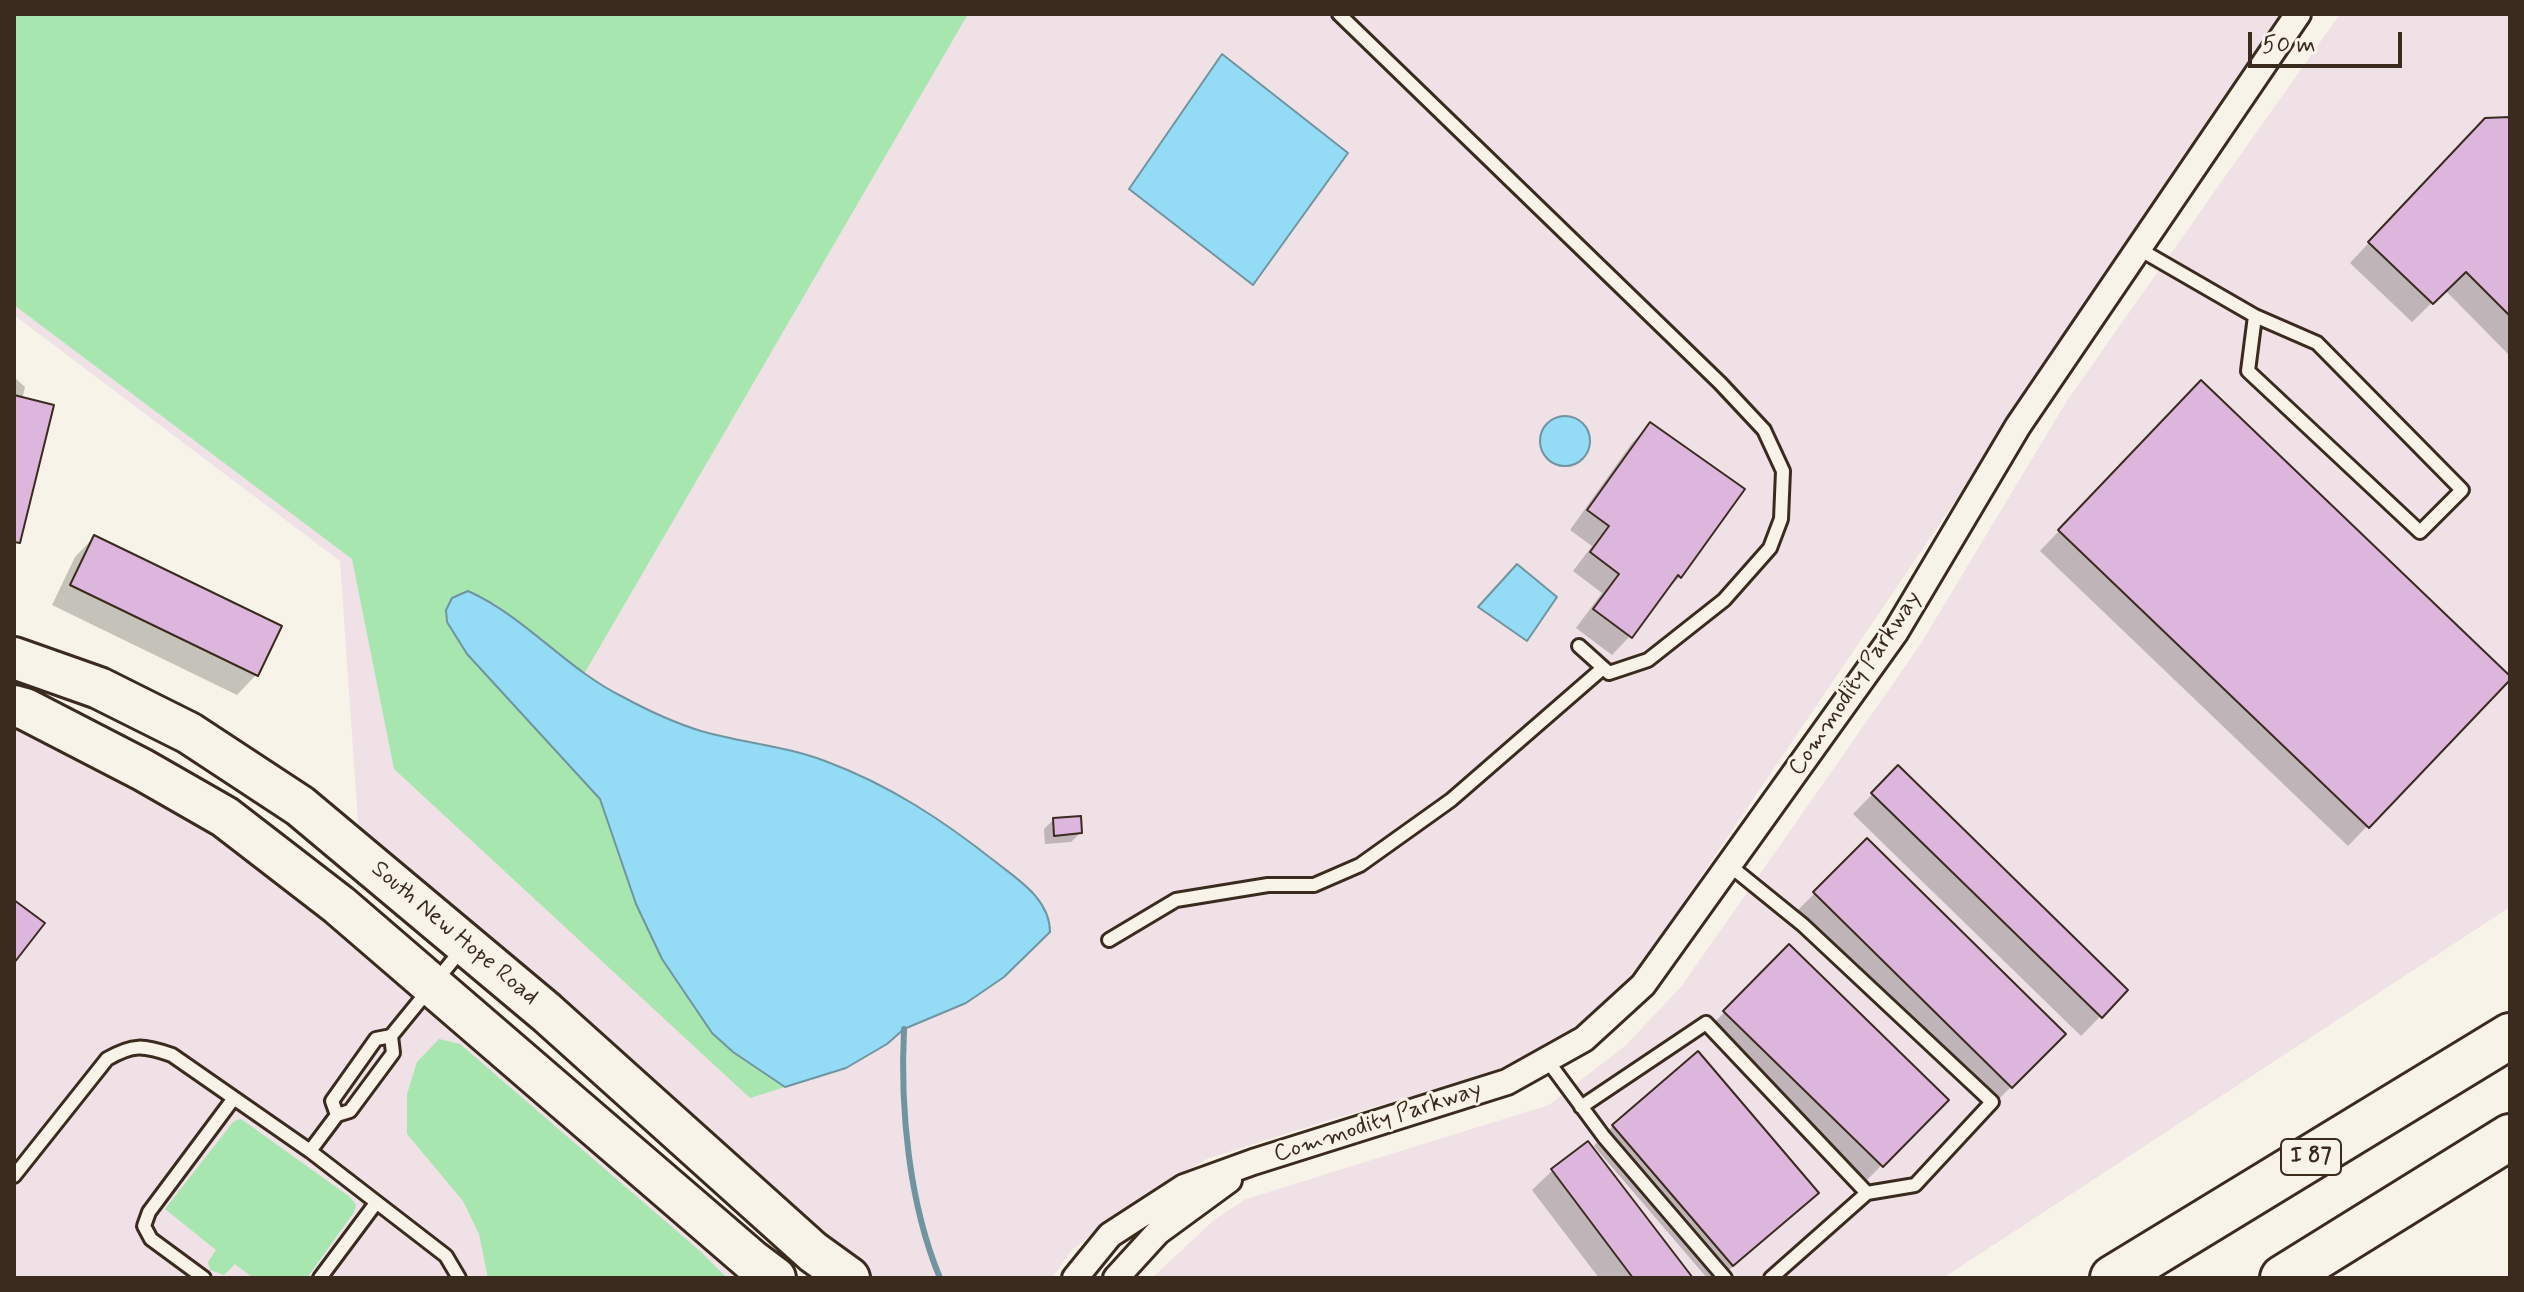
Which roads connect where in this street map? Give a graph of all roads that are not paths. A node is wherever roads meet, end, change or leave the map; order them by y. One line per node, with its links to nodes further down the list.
1 (1339, 14): 7 (lane)
2 (2298, 14): 3 (street, Commodity Parkway)
3 (2139, 249): 4 (lane); 9 (street, Commodity Parkway)
4 (2255, 316): 4 (lane)
5 (1579, 646): 7 (lane)
6 (14, 658): 11 (main road, South New Hope Road)
7 (1603, 668): 10 (lane)
8 (14, 706): 12 (main road)
9 (1729, 865): 15 (street, Commodity Parkway); 23 (lane)
10 (1109, 940)
11 (466, 944): 12 (lane); 29 (main road, South New Hope Road)
12 (432, 986): 13 (lane); 28 (main road)
13 (391, 1036): 18 (lane); 18 (lane)
14 (2510, 1036): 34 (highway, I 87)
15 (1547, 1060): 17 (lane); 21 (street, Commodity Parkway)
16 (234, 1098): 20 (lane); 22 (lane); 25 (lane)
17 (1581, 1107): 23 (lane); 32 (lane)
18 (337, 1115): 20 (lane)
19 (2510, 1137): 35 (highway)
20 (310, 1151): 24 (lane)
21 (1253, 1162): 30 (street, Commodity Parkway); 31 (street, Commodity Parkway)
22 (14, 1176)
23 (1867, 1193): 33 (lane)
24 (376, 1203): 26 (lane); 27 (lane)
25 (204, 1278)
26 (320, 1278)
27 (459, 1278)
28 (775, 1278)
29 (849, 1278)
30 (1075, 1278)
31 (1116, 1278)
32 (1725, 1278)
33 (1771, 1278)
34 (2113, 1278)
35 (2283, 1278)

